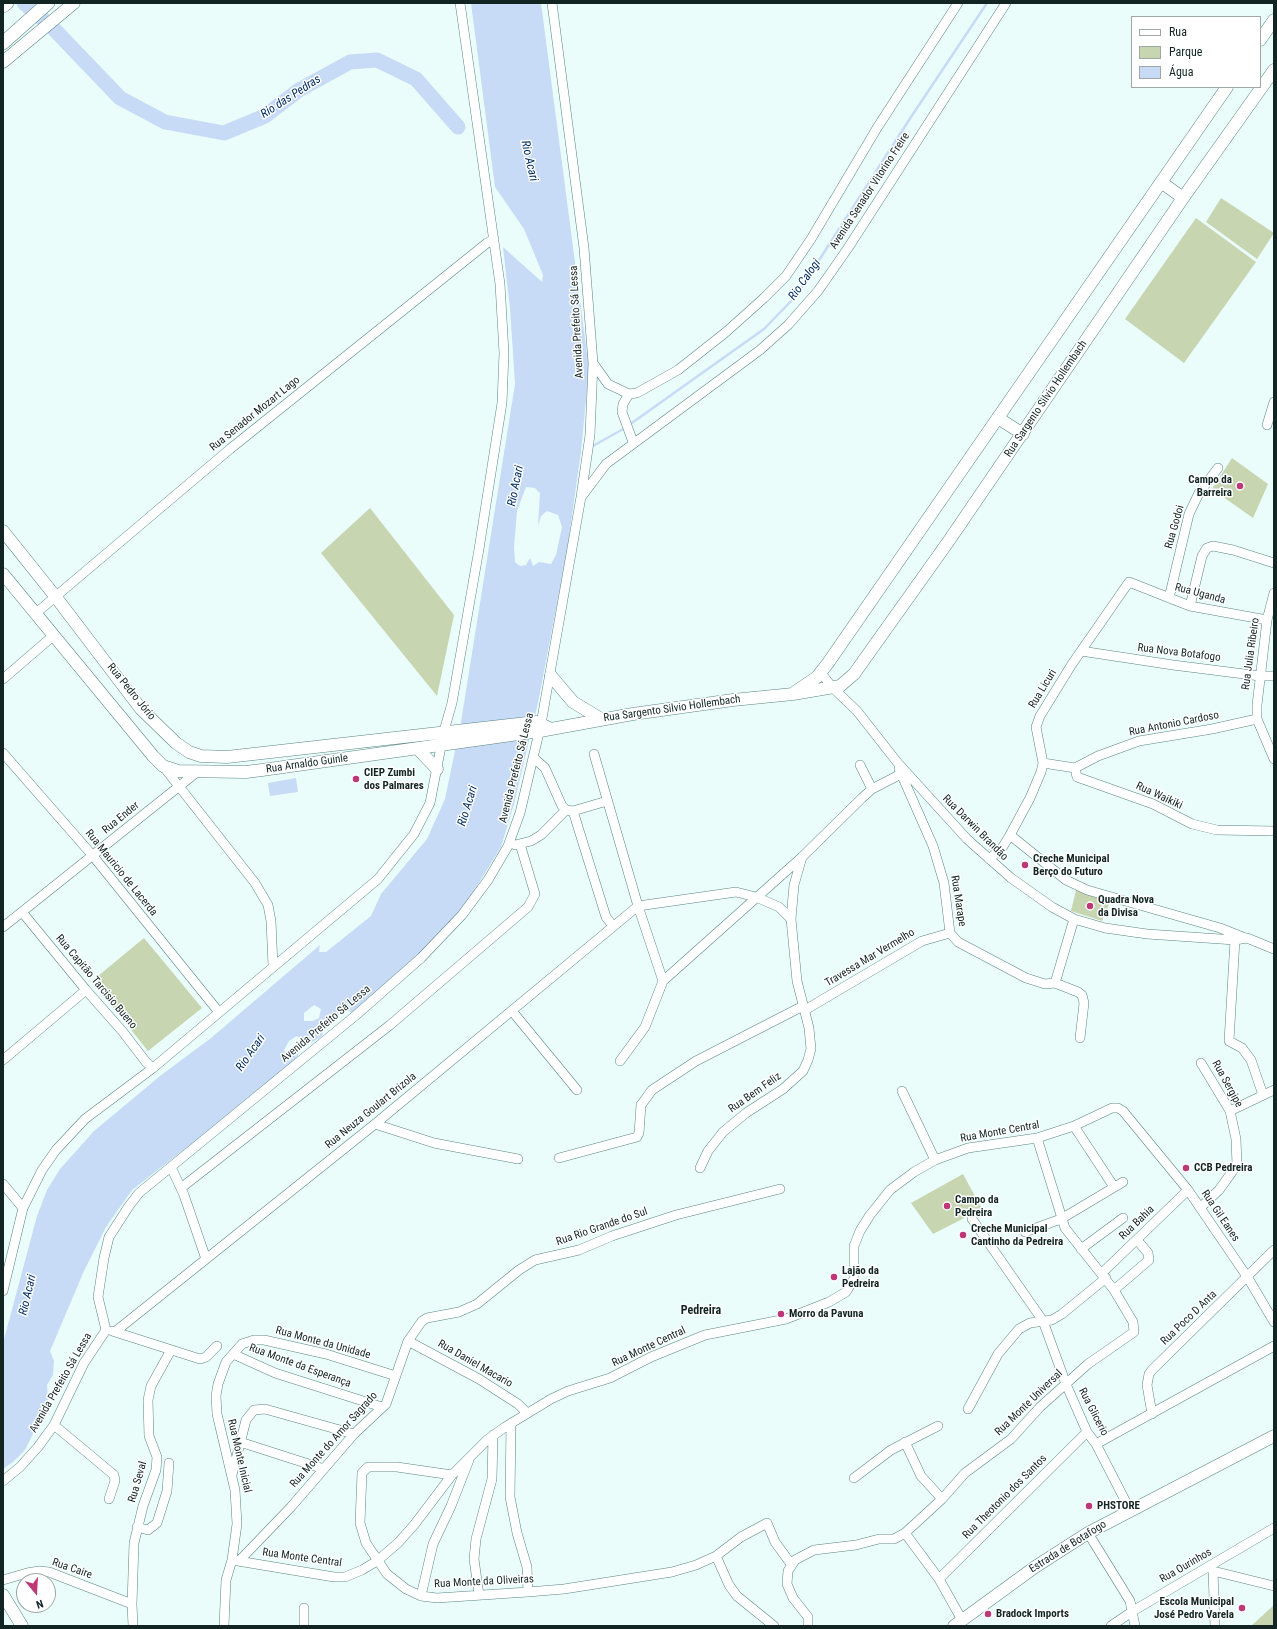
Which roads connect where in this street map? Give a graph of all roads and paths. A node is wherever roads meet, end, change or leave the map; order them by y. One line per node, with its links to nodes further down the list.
1 (7, 3): 8 (highway)
2 (48, 3): 11 (highway)
3 (74, 3): 12 (main road)
4 (460, 3): 17 (street)
5 (552, 3): 18 (street, Avenida Prefeito Sá Lessa)
6 (958, 3): 19 (street)
7 (1006, 3): 24 (street, Avenida Senador Vitorino Freire)
8 (3, 6)
9 (1274, 20): 10 (main road)
10 (1261, 39)
11 (3, 43)
12 (3, 62)
13 (1274, 70): 16 (main road, Rua Sargento Silvio Hollembach)
14 (1226, 88): 15 (main road)
15 (1161, 182): 16 (main road); 21 (main road)
16 (1183, 198): 23 (main road, Rua Sargento Silvio Hollembach)
17 (494, 239): 32 (street, Rua Senador Mozart Lago); 51 (street)
18 (593, 363): 19 (street); 26 (street, Avenida Prefeito Sá Lessa)
19 (629, 394): 24 (street)
20 (1274, 402): 22 (street)
21 (998, 418): 23 (main road); 39 (main road)
22 (1267, 425)
23 (1022, 434): 44 (main road, Rua Sargento Silvio Hollembach)
24 (633, 442): 26 (street, Avenida Senador Vitorino Freire)
25 (1218, 468): 33 (street, Rua Godoi)
26 (581, 497): 40 (street, Avenida Prefeito Sá Lessa)
27 (3, 531): 32 (main road, Rua Pedro Jório)
28 (1274, 563): 34 (street)
29 (3, 574): 35 (main road)
30 (1129, 582): 33 (street, Rua Uganda); 38 (street, Rua Licuri)
31 (1274, 593): 36 (street, Rua Julia Ribeiro)
32 (56, 596): 35 (street, Rua Senador Mozart Lago); 46 (main road, Rua Pedro Jório)
33 (1169, 598): 34 (street, Rua Uganda)
34 (1190, 606): 36 (street, Rua Uganda)
35 (35, 614): 37 (main road)
36 (1267, 620): 41 (street, Rua Julia Ribeiro)
37 (53, 636): 43 (street); 49 (main road)
38 (1081, 651): 41 (street, Rua Nova Botafogo); 59 (street, Rua Licuri)
39 (821, 672): 44 (street, Rua Darwin Brandão); 45 (main road)
40 (551, 676): 48 (main road); 50 (street, Avenida Prefeito Sá Lessa)
41 (1260, 676): 42 (street, Rua Nova Botafogo); 47 (street, Rua Julia Ribeiro)
42 (1274, 676)
43 (3, 679)
44 (833, 688): 45 (main road, Rua Sargento Silvio Hollembach); 58 (street, Rua Darwin Brandão)
45 (793, 694): 48 (main road, Rua Sargento Silvio Hollembach)
46 (141, 708): 49 (main road); 51 (main road, Rua Pedro Jório)
47 (1257, 718): 57 (street); 62 (street, Rua Antonio Cardoso)
48 (601, 719): 50 (main road, Rua Sargento Silvio Hollembach)
49 (125, 724): 61 (main road)
50 (540, 728): 51 (main road, Rua Sargento Silvio Hollembach); 52 (main road, Rua Sargento Silvio Hollembach); 56 (street, Avenida Prefeito Sá Lessa)
51 (448, 731): 52 (street)
52 (446, 744): 53 (main road, Rua Arnaldo Guinle); 63 (street)
53 (418, 749): 63 (main road); 64 (main road, Rua Arnaldo Guinle)
54 (3, 753): 74 (street, Rua Mauricio de Lacerda)
55 (594, 754): 68 (street)
56 (534, 758): 69 (street); 73 (street, Avenida Prefeito Sá Lessa)
57 (1274, 759)
58 (897, 762): 65 (street, Rua Marape); 76 (street, Rua Darwin Brandão)
59 (1043, 763): 62 (street); 71 (street)
60 (860, 765): 67 (street)
61 (163, 766): 64 (main road, Rua Arnaldo Guinle); 66 (street)
62 (1075, 768): 70 (street, Rua Waikiki)
63 (437, 769): 88 (street)
64 (197, 772): 66 (street, Rua Ender)
65 (901, 774): 67 (street); 84 (street, Rua Marape)
66 (178, 787): 74 (street, Rua Ender); 88 (street)
67 (872, 789): 75 (street)
68 (607, 801): 69 (street); 78 (street)
69 (569, 810): 72 (street); 82 (street)
70 (1274, 831)
71 (1010, 835): 76 (street); 85 (street)
72 (520, 844): 73 (street); 116 (street)
73 (508, 846): 112 (street, Avenida Prefeito Sá Lessa)
74 (93, 856): 79 (street, Rua Ender); 94 (street, Rua Mauricio de Lacerda)
75 (802, 857): 77 (street); 80 (street, Rua Bem Feliz)
76 (988, 859): 81 (street, Rua Darwin Brandão)
77 (756, 897): 78 (street); 80 (street); 89 (street)
78 (638, 906): 82 (street, Rua Neuza Goulart Brizola); 89 (street)
79 (22, 912): 83 (street, Rua Ender); 91 (street, Rua Capitão Tarcisio Bueno)
80 (791, 919): 92 (street, Rua Bem Feliz)
81 (1074, 919): 86 (street, Rua Darwin Brandão); 90 (street)
82 (613, 926): 93 (street, Rua Neuza Goulart Brizola)
83 (3, 927)
84 (950, 933): 90 (street, Rua Marape); 92 (street, Travessa Mar Vermelho)
85 (1247, 938): 86 (street, Rua Darwin Brandão); 87 (street)
86 (1235, 940): 103 (street)
87 (1274, 949)
88 (273, 966): 94 (street)
89 (663, 981): 97 (street)
90 (1056, 983): 95 (street, Rua Marape)
91 (86, 990): 96 (street); 99 (street, Rua Capitão Tarcisio Bueno)
92 (804, 1008): 109 (street, Travessa Mar Vermelho); 113 (street, Rua Bem Feliz)
93 (512, 1011): 100 (street); 106 (street, Rua Neuza Goulart Brizola)
94 (218, 1012): 99 (street)
95 (1080, 1038)
96 (3, 1060)
97 (620, 1061)
98 (1201, 1063): 104 (street, Rua Sergipe)
99 (153, 1068): 121 (street)
100 (577, 1090)
101 (1274, 1090): 103 (street)
102 (902, 1091): 111 (street)
103 (1262, 1096): 104 (street)
104 (1230, 1111): 120 (street, Rua Sergipe)
105 (1123, 1112): 107 (street, Rua Monte Central); 119 (street, Rua Gil Eanes)
106 (375, 1124): 110 (street); 129 (street, Rua Neuza Goulart Brizola)
107 (1074, 1126): 108 (street, Rua Monte Central); 117 (street)
108 (1037, 1138): 111 (street, Rua Monte Central); 124 (street)
109 (559, 1158)
110 (518, 1159)
111 (934, 1160): 149 (street, Rua Monte Central)
112 (171, 1167): 116 (street); 137 (street, Avenida Prefeito Sá Lessa)
113 (700, 1168)
114 (1123, 1182): 117 (street)
115 (3, 1184): 121 (street)
116 (181, 1188): 129 (street)
117 (1114, 1188): 124 (street)
118 (780, 1189): 134 (street, Rua Rio Grande do Sul)
119 (1188, 1190): 120 (street, Rua Gil Eanes); 126 (street, Rua Bahia)
120 (1201, 1207): 131 (street, Rua Gil Eanes)
121 (23, 1208): 133 (street)
122 (1123, 1218): 127 (street)
123 (972, 1219): 135 (street, Rua Glicerio)
124 (1061, 1219): 125 (street); 127 (street)
125 (1024, 1232)
126 (1137, 1240): 130 (street, Rua Bahia); 132 (street)
127 (1081, 1250): 130 (street)
128 (1274, 1250): 131 (street, Rua Poco D Anta)
129 (206, 1259): 138 (street, Rua Neuza Goulart Brizola)
130 (1104, 1275): 132 (street); 135 (street, Rua Bahia)
131 (1248, 1278): 136 (street, Rua Gil Eanes); 150 (street, Rua Poco D Anta)
132 (1114, 1290): 146 (street, Rua Monte Universal)
133 (3, 1291)
134 (422, 1320): 139 (street, Rua Monte do Amor Sagrado)
135 (1043, 1321): 146 (street, Rua Glicerio); 148 (street, Rua Bahia)
136 (1274, 1322)
137 (106, 1330): 138 (street); 152 (street, Avenida Prefeito Sá Lessa)
138 (116, 1331): 143 (street)
139 (408, 1341): 145 (street, Rua Monte do Amor Sagrado); 149 (street, Rua Daniel Macario)
140 (242, 1344): 144 (street, Rua Monte Inicial); 145 (street, Rua Monte da Unidade)
141 (217, 1346): 143 (street)
142 (1274, 1346): 150 (street)
143 (171, 1350): 171 (street, Rua Seval)
144 (232, 1354): 147 (street, Rua Monte da Esperança); 165 (street, Rua Monte Inicial)
145 (396, 1376): 147 (street, Rua Monte do Amor Sagrado)
146 (1066, 1384): 154 (street, Rua Glicerio); 169 (street, Rua Monte Universal)
147 (382, 1407): 155 (street, Rua Monte do Amor Sagrado)
148 (968, 1409)
149 (527, 1413): 151 (street, Rua Monte Central)
150 (1152, 1414): 160 (street)
151 (511, 1424): 156 (street, Rua Monte Central); 183 (street)
152 (54, 1425): 167 (street, Avenida Prefeito Sá Lessa); 168 (street)
153 (938, 1426): 159 (street)
154 (1087, 1432): 160 (street, Rua Glicerio); 180 (street, Rua Theotonio dos Santos)
155 (354, 1434): 158 (street); 163 (street, Rua Monte do Amor Sagrado)
156 (493, 1435): 161 (street, Rua Monte Central); 185 (street)
157 (1274, 1436): 170 (main road, Estrada de Botafogo)
158 (240, 1442): 163 (street); 165 (street)
159 (905, 1442): 166 (street); 169 (street)
160 (1096, 1444): 170 (street, Rua Glicerio)
161 (470, 1457): 164 (street, Rua Monte Central); 186 (street)
162 (169, 1463): 171 (street)
163 (324, 1469): 176 (street, Rua Monte do Amor Sagrado)
164 (452, 1475): 177 (street, Rua Monte Central); 177 (street, Rua Monte da Oliveiras)
165 (232, 1477): 176 (street, Rua Monte Inicial)
166 (854, 1478)
167 (3, 1481)
168 (109, 1499)
169 (942, 1499): 173 (street, Rua Monte Universal)
170 (1130, 1510): 174 (main road, Estrada de Botafogo)
171 (137, 1526): 187 (street, Rua Seval)
172 (1274, 1528): 179 (street, Rua Ourinhos)
173 (905, 1532): 178 (street); 180 (street)
174 (1088, 1533): 189 (street); 190 (main road, Estrada de Botafogo)
175 (716, 1556): 178 (street, Rua Monte da Oliveiras); 183 (street, Rua Monte da Oliveiras); 195 (street)
176 (236, 1560): 177 (street, Rua Monte Central); 193 (street, Rua Monte Inicial)
177 (377, 1561): 186 (street, Rua Monte da Oliveiras)
178 (791, 1564): 196 (street)
179 (1211, 1569): 182 (street); 189 (street, Rua Ourinhos); 199 (street)
180 (939, 1579): 190 (street)
181 (3, 1580): 187 (street, Rua Caire)
182 (1274, 1586)
183 (528, 1592): 185 (street, Rua Monte da Oliveiras)
184 (3, 1594): 191 (main road)
185 (479, 1595): 186 (street, Rua Monte da Oliveiras)
186 (421, 1596)
187 (132, 1604): 192 (street, Rua Seval)
188 (304, 1608): 194 (street)
189 (1133, 1610): 197 (street, Rua Ourinhos); 198 (street)
190 (958, 1623)
191 (22, 1626)
192 (133, 1626)
193 (224, 1626)
194 (304, 1626)
195 (774, 1626)
196 (808, 1626)
197 (1111, 1626)
198 (1135, 1626)
199 (1215, 1626)

